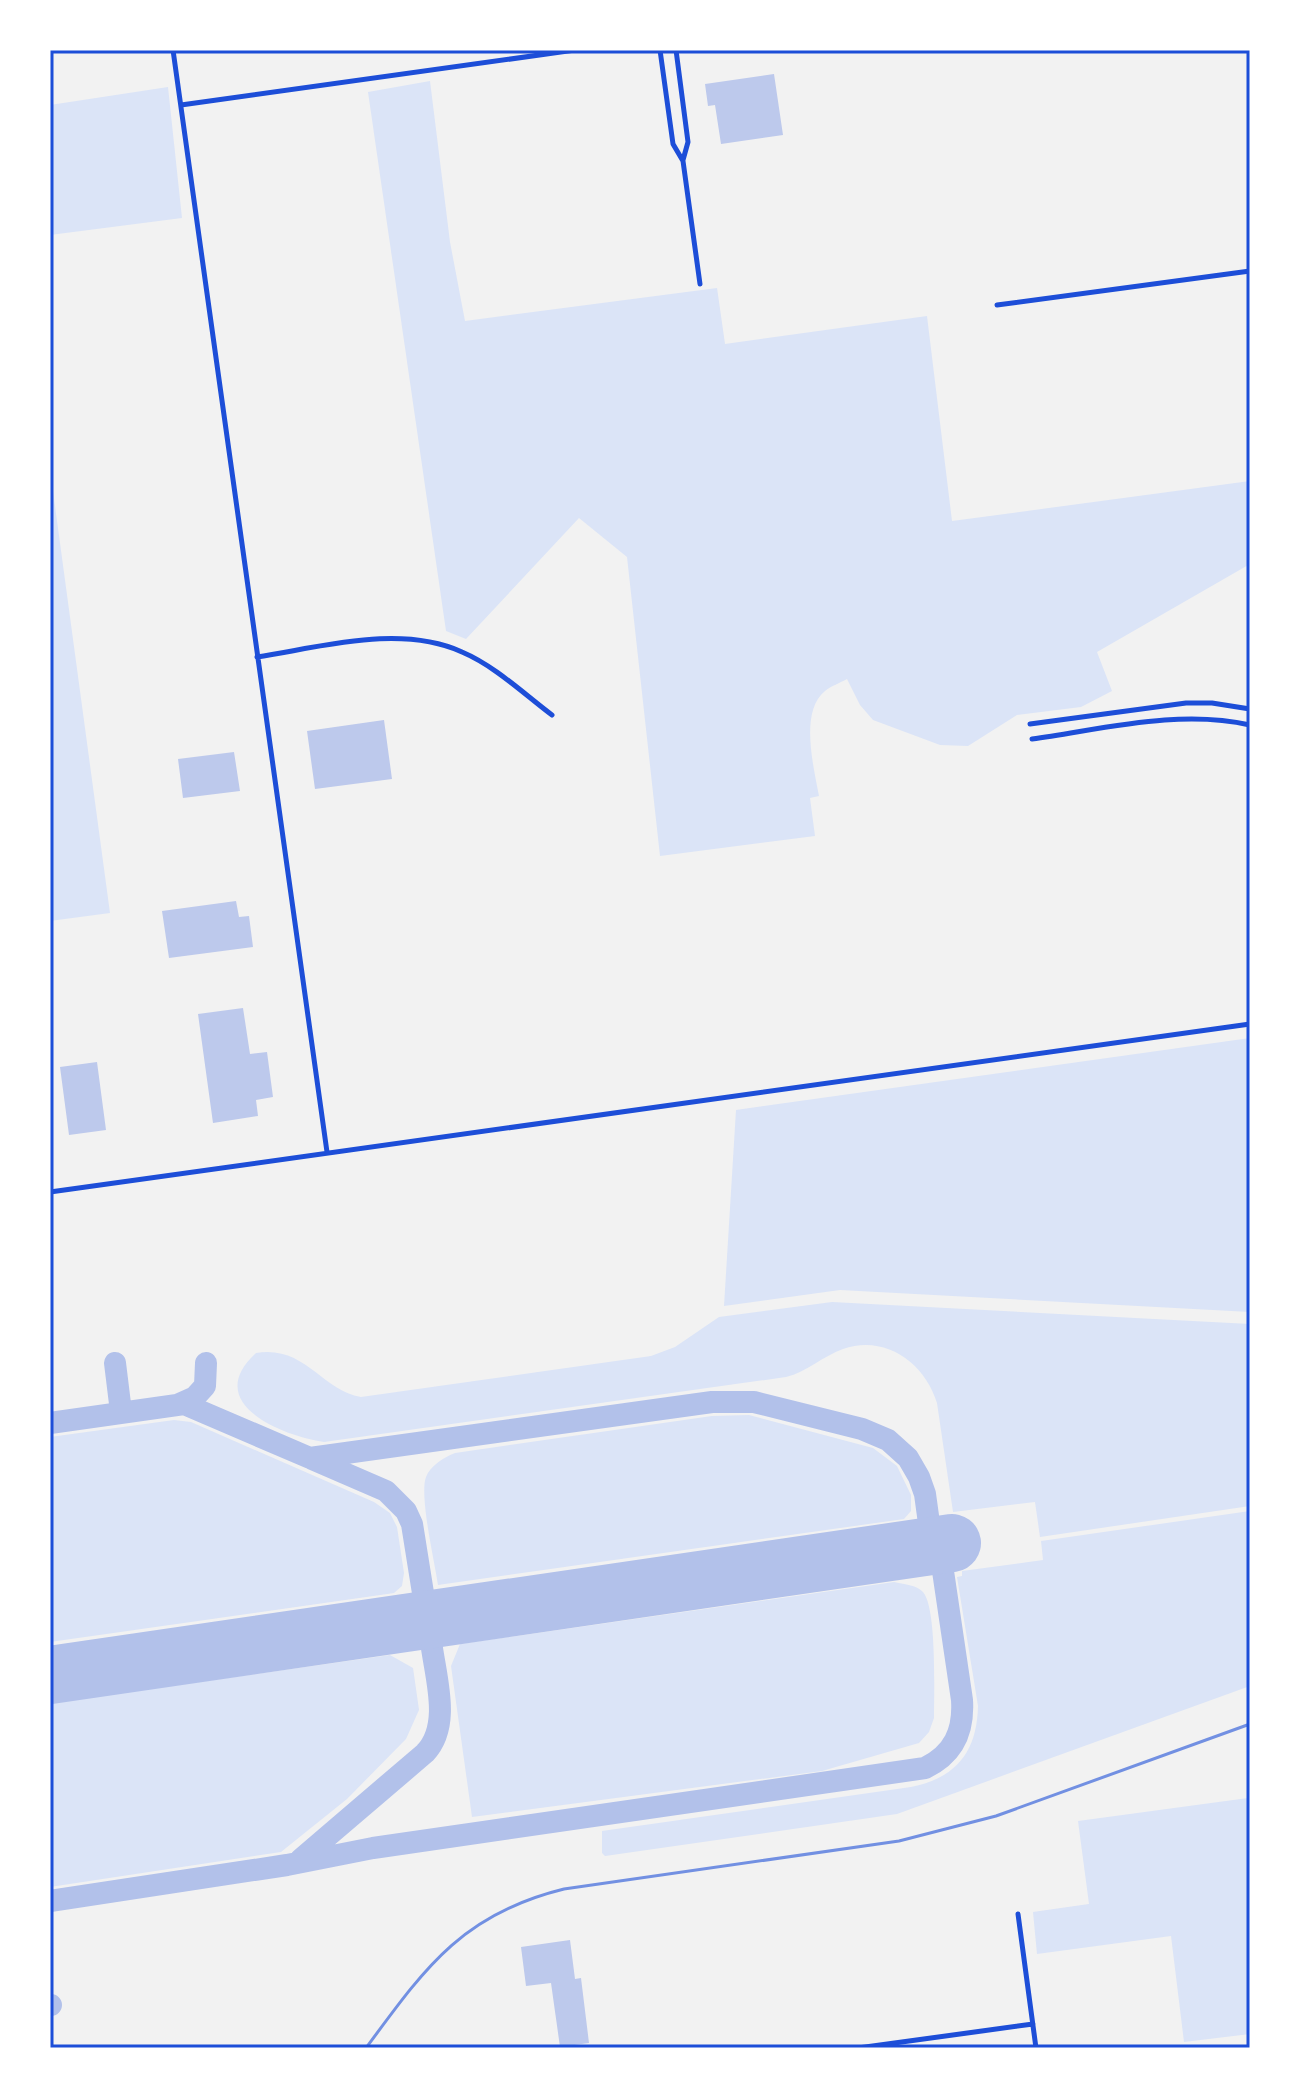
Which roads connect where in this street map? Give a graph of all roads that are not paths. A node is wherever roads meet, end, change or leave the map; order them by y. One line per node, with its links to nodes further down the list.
1 (173, 50): 5 (street)
2 (575, 50): 5 (street)
3 (660, 50): 6 (street)
4 (676, 50): 6 (street)
5 (181, 105): 10 (street)
6 (683, 161): 8 (street)
7 (1250, 271): 9 (street)
8 (700, 284)
9 (997, 305)
10 (257, 657): 12 (street); 17 (street)
11 (1250, 709): 13 (street)
12 (552, 715)
13 (1030, 724)
14 (1250, 725): 15 (street)
15 (1032, 739)
16 (1250, 1024): 17 (street)
17 (327, 1152): 18 (street)
18 (50, 1192)
19 (1018, 1914): 20 (street)
20 (1033, 2024): 21 (street); 22 (street)
21 (858, 2048)
22 (1036, 2048)

